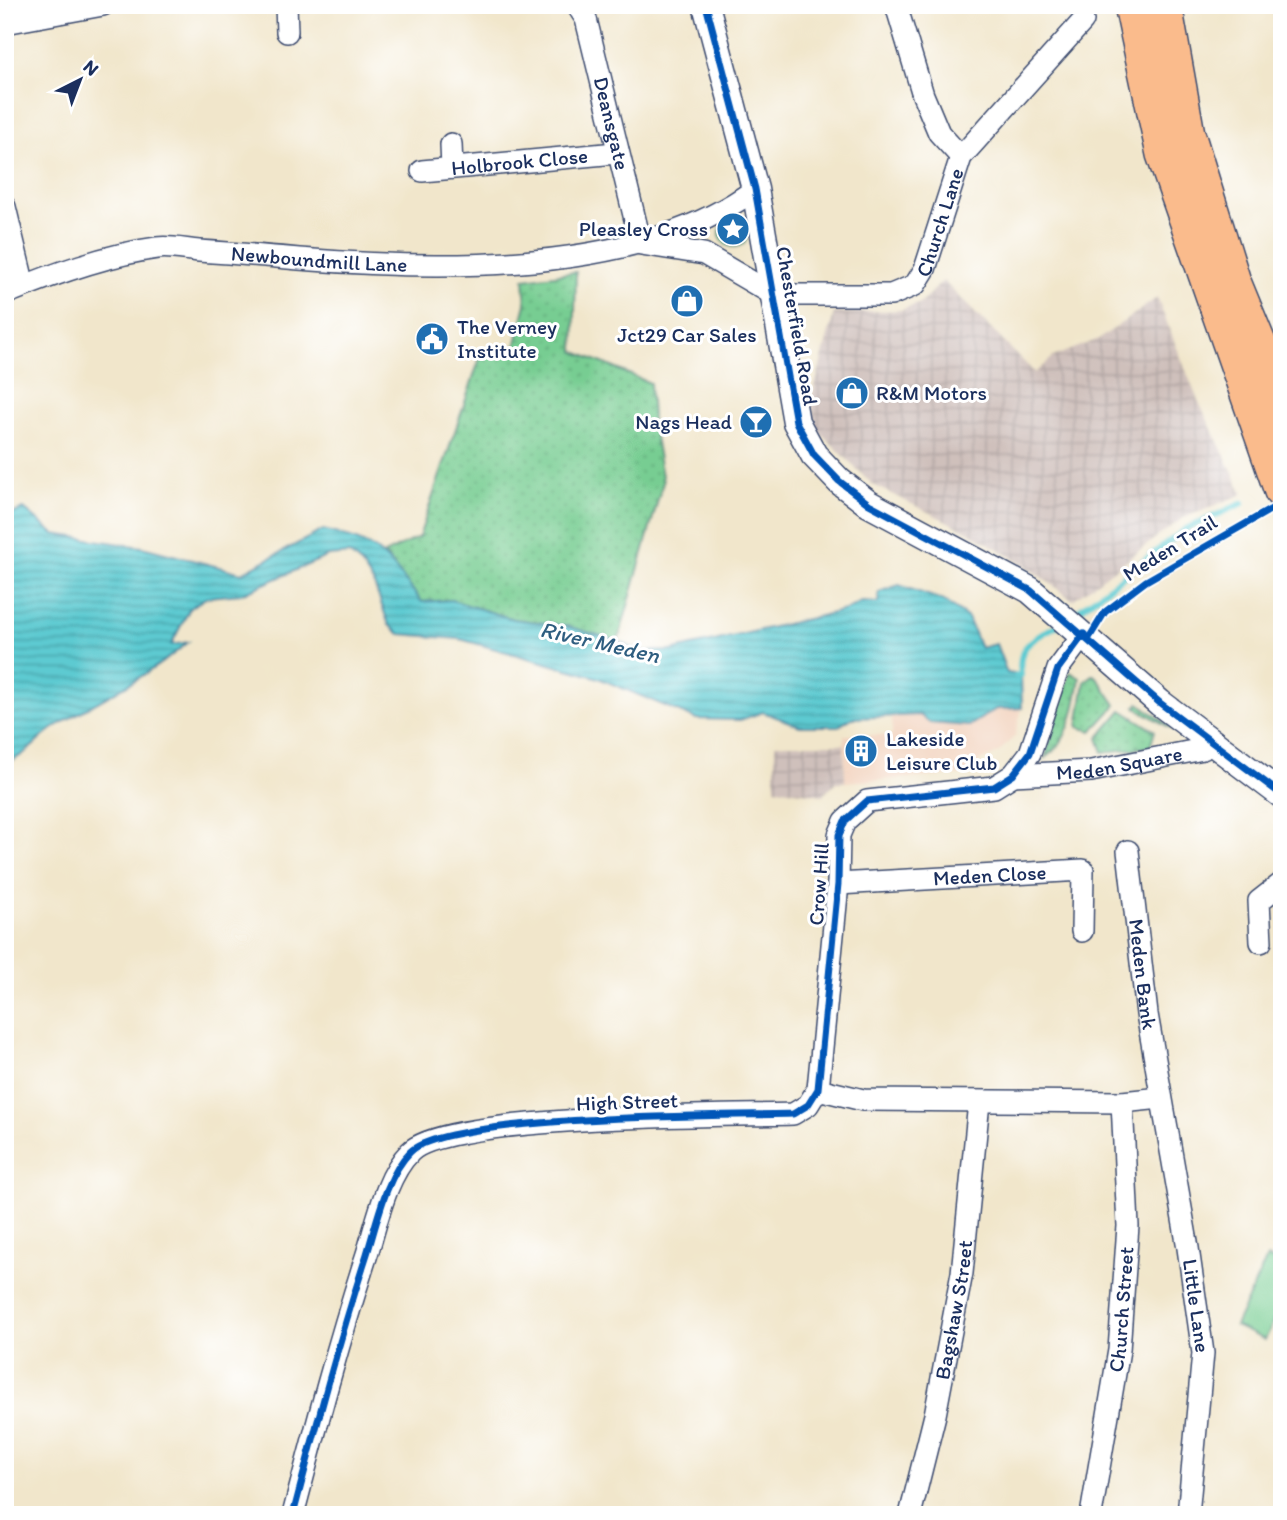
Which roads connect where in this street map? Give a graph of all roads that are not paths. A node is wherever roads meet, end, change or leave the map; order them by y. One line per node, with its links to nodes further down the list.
1 (285, 5): 10 (street)
2 (577, 5): 12 (street, Deansgate)
3 (706, 5): 16 (street, Chesterfield Road)
4 (896, 5): 13 (street)
5 (1132, 5): 22 (highway)
6 (1164, 5): 21 (highway)
7 (98, 6): 9 (street)
8 (1083, 21): 13 (street, Church Lane)
9 (5, 23)
10 (287, 32)
11 (451, 144): 14 (street)
12 (616, 152): 14 (street, Holbrook Close); 18 (street, Deansgate)
13 (961, 158): 20 (street, Church Lane)
14 (452, 168): 15 (street, Holbrook Close)
15 (422, 171)
16 (755, 189): 18 (street, Newboundmill Lane); 20 (street, Chesterfield Road)
17 (5, 207): 19 (street)
18 (641, 244): 19 (street, Newboundmill Lane); 20 (street, Newboundmill Lane)
19 (14, 290)
20 (774, 295): 23 (street, Chesterfield Road)
21 (1282, 401)
22 (1282, 491)
23 (1081, 632): 24 (street); 25 (street, Meden Square)
24 (1210, 740): 25 (street, Meden Square); 26 (street)
25 (1013, 775): 29 (street, Crow Hill)
26 (1282, 795)
27 (1128, 851): 33 (street, Meden Bank)
28 (1282, 883): 31 (street)
29 (838, 884): 30 (street, Meden Close); 32 (street, Crow Hill)
30 (1082, 931)
31 (1261, 942)
32 (818, 1089): 34 (street); 36 (street, High Street)
33 (1161, 1098): 35 (street); 39 (street, Little Lane)
34 (979, 1102): 35 (street); 37 (street, Bagshaw Street)
35 (1122, 1102): 38 (street, Church Street)
36 (293, 1515)
37 (910, 1515)
38 (1091, 1515)
39 (1188, 1515)

